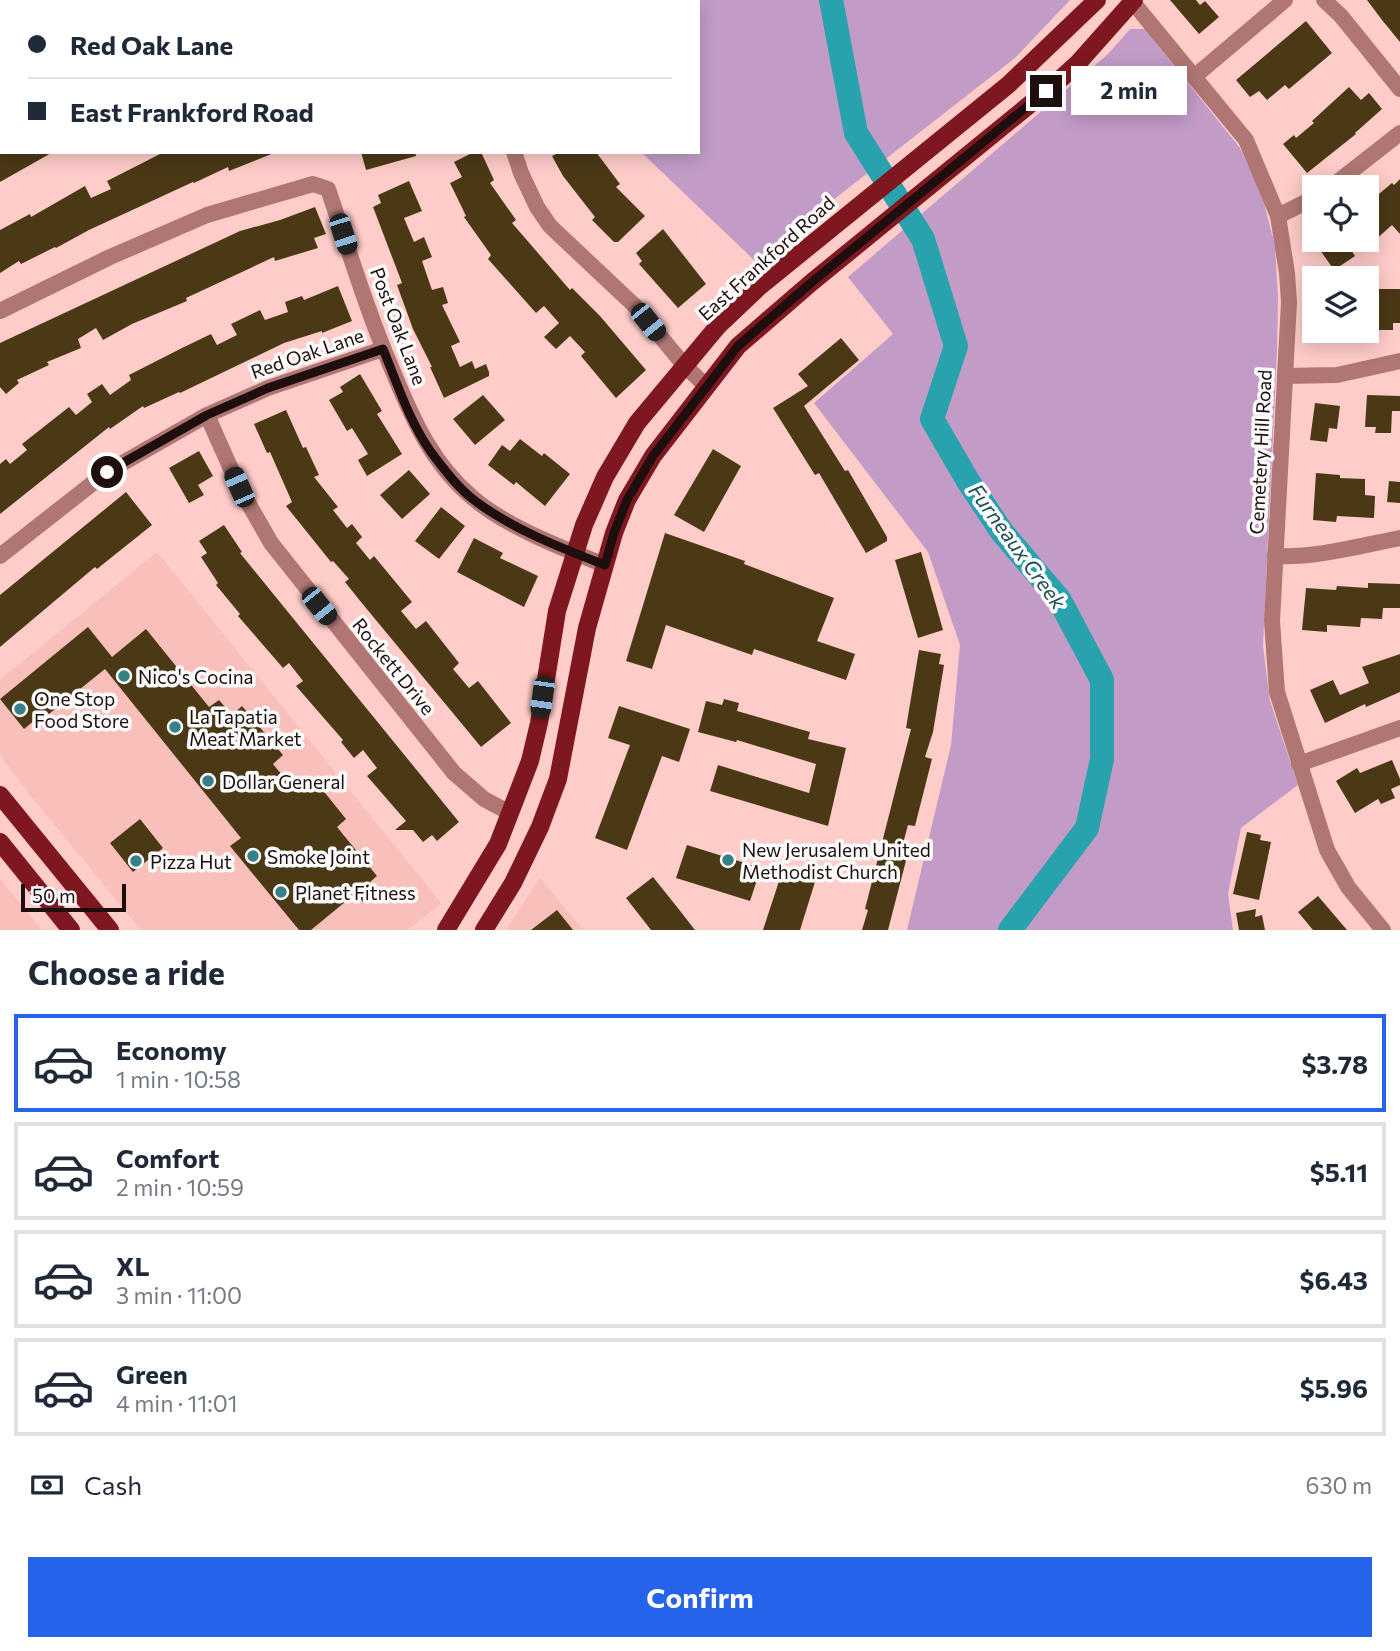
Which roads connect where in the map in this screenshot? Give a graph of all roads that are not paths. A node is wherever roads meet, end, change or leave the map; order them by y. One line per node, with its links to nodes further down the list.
1 (1097, 0): 15 (main road, East Frankford Road)
2 (1285, 0): 5 (street)
3 (1324, 0): 6 (street)
4 (1132, 1): 5 (street, Cemetery Hill Road); 17 (main road)
5 (1195, 76): 11 (street, Cemetery Hill Road)
6 (1400, 89)
7 (1400, 133): 9 (street)
8 (515, 154): 15 (street)
9 (1346, 175)
10 (1302, 204): 11 (street)
11 (1278, 216): 16 (street, Cemetery Hill Road)
12 (0, 311): 13 (street, Post Oak Lane)
13 (383, 349): 18 (street, Red Oak Lane); 20 (street, Post Oak Lane)
14 (1400, 361): 16 (street)
15 (684, 365): 17 (street); 20 (main road, East Frankford Road)
16 (1285, 376): 22 (street, Cemetery Hill Road)
17 (706, 386): 23 (main road)
18 (207, 415): 21 (street, Red Oak Lane); 27 (street, Rockett Drive)
19 (1400, 538): 22 (street)
20 (575, 553): 23 (street, Post Oak Lane); 27 (main road, East Frankford Road)
21 (0, 556)
22 (1275, 556): 25 (street, Cemetery Hill Road)
23 (605, 565): 32 (main road)
24 (1400, 729): 25 (street)
25 (1299, 765): 33 (street, Cemetery Hill Road)
26 (0, 794): 30 (main road)
27 (510, 813): 31 (main road, East Frankford Road)
28 (0, 842): 29 (main road)
29 (72, 930)
30 (110, 930)
31 (446, 930)
32 (484, 930)
33 (1383, 930)

